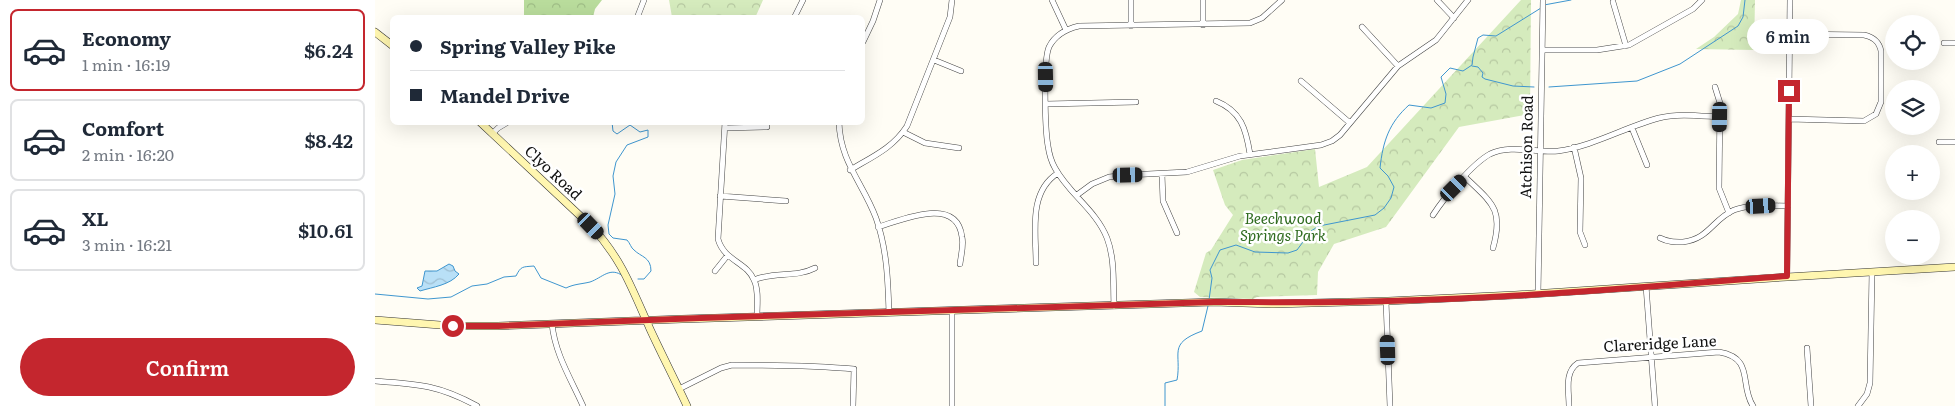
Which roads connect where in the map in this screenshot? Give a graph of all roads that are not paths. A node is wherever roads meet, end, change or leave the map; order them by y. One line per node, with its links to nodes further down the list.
1 (645, 0): 15 (street)
2 (803, 0): 16 (street)
3 (880, 0): 24 (street)
4 (952, 0): 30 (street)
5 (1052, 0): 21 (street)
6 (1131, 0): 19 (street)
7 (1203, 0): 18 (street)
8 (1282, 0): 18 (street)
9 (1437, 0): 17 (street)
10 (1468, 0): 17 (street)
11 (1543, 0): 29 (street, Atchison Road)
12 (1702, 0): 28 (street)
13 (1791, 0): 23 (street)
14 (1613, 2): 28 (street)
15 (638, 15)
16 (796, 15)
17 (1454, 18): 31 (street)
18 (1203, 25): 19 (street)
19 (1131, 26): 21 (street)
20 (1362, 27): 31 (street)
21 (1066, 30): 37 (street)
22 (375, 32): 27 (street)
23 (1790, 34): 39 (street); 39 (street)
24 (865, 38)
25 (1944, 43): 26 (street)
26 (1955, 43)
27 (390, 44)
28 (1626, 46): 29 (street)
29 (1542, 50): 53 (street, Atchison Road)
30 (934, 60): 32 (street); 47 (street)
31 (1398, 66): 40 (street)
32 (961, 71)
33 (1301, 81): 40 (street)
34 (1715, 87): 38 (street)
35 (1216, 101): 54 (street)
36 (1136, 102): 37 (street)
37 (1046, 104): 57 (street)
38 (1720, 117): 46 (street); 64 (street)
39 (1789, 120): 63 (street)
40 (1350, 123): 54 (street)
41 (483, 125): 48 (street, Clyo Road)
42 (503, 125): 48 (street)
43 (725, 125): 45 (street); 61 (street)
44 (839, 125): 56 (street)
45 (767, 127)
46 (1632, 128): 51 (street); 55 (street)
47 (903, 132): 52 (street); 56 (street)
48 (492, 134): 88 (street, Clyo Road)
49 (1939, 142): 50 (street)
50 (1955, 142)
51 (1574, 147): 53 (street); 69 (street)
52 (959, 148)
53 (1540, 151): 59 (street); 81 (street, Atchison Road)
54 (1250, 154): 58 (street)
55 (1647, 165)
56 (850, 170): 66 (street)
57 (1058, 173): 60 (street); 72 (street)
58 (1162, 174): 60 (street); 67 (street)
59 (1465, 177): 65 (street); 70 (street)
60 (1077, 195): 83 (street)
61 (720, 196): 62 (street); 71 (street)
62 (786, 201)
63 (1788, 206): 64 (street); 78 (street)
64 (1729, 213): 68 (street)
65 (1433, 215)
66 (878, 227): 73 (street); 85 (street)
67 (1177, 233)
68 (1660, 238)
69 (1585, 246)
70 (1493, 248)
71 (727, 256): 76 (street); 79 (street)
72 (1035, 263)
73 (961, 264)
74 (1955, 267): 77 (street)
75 (815, 268): 79 (street)
76 (715, 271)
77 (1872, 272): 78 (street); 104 (street)
78 (1787, 276): 80 (street)
79 (754, 280): 86 (street)
80 (1646, 286): 81 (street); 91 (street)
81 (1538, 294): 82 (street)
82 (1386, 301): 83 (street); 99 (street)
83 (1114, 306): 84 (street)
84 (952, 312): 85 (street); 98 (street)
85 (889, 313): 86 (street)
86 (757, 316): 88 (street)
87 (375, 320): 89 (street)
88 (647, 320): 89 (street); 93 (street, Clyo Road)
89 (552, 324): 95 (street)
90 (1807, 348): 103 (street)
91 (1651, 357): 100 (street, Clareridge Lane); 101 (street); 102 (street, Clareridge Lane)
92 (375, 381): 94 (street)
93 (679, 389): 96 (street, Clyo Road); 97 (street)
94 (477, 406)
95 (583, 406)
96 (687, 406)
97 (853, 406)
98 (952, 406)
99 (1390, 406)
100 (1569, 406)
101 (1655, 406)
102 (1753, 406)
103 (1811, 406)
104 (1858, 406)

